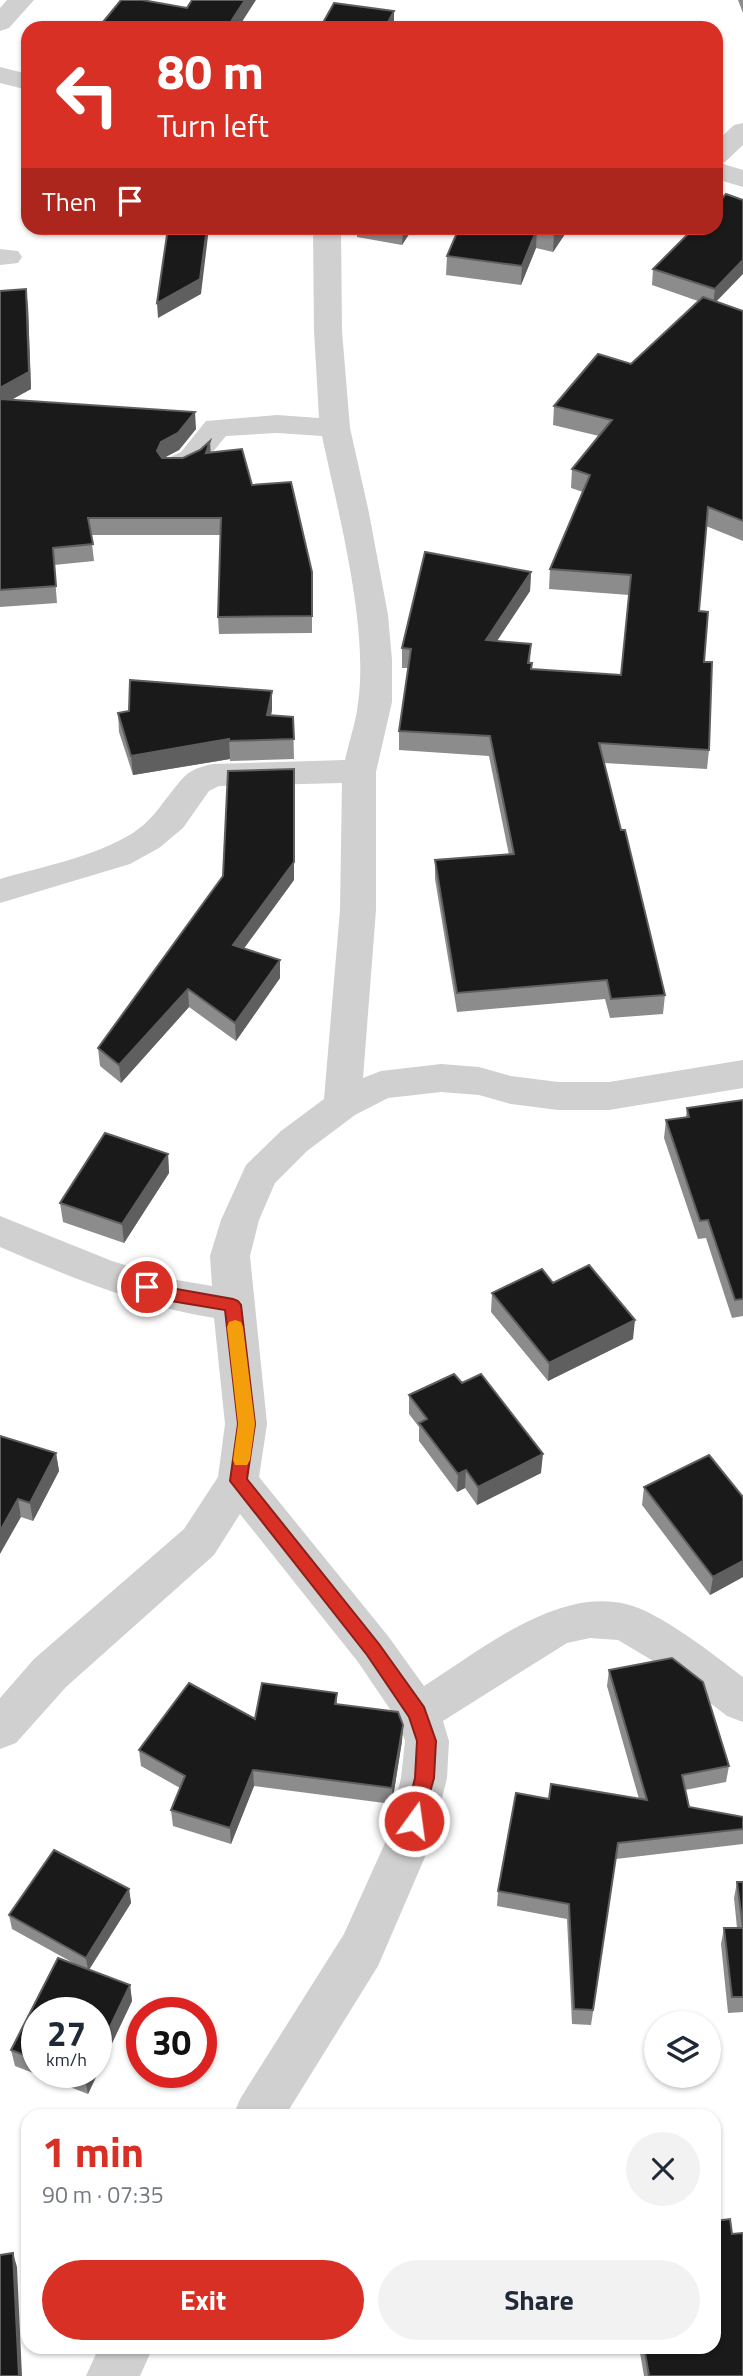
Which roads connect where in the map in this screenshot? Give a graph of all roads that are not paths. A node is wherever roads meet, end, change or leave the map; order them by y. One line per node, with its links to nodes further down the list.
1 (21, 0): 2 (street)
2 (0, 23)
3 (0, 59): 4 (street)
4 (21, 65)
5 (0, 75): 6 (street)
6 (21, 80)
7 (743, 131): 8 (street)
8 (723, 150)
9 (723, 172): 10 (street)
10 (743, 178)
11 (327, 235): 12 (street)
12 (335, 428): 13 (street); 14 (street)
13 (175, 466)
14 (359, 772): 15 (street); 17 (street)
15 (0, 891)
16 (743, 1074): 17 (street)
17 (342, 1105): 19 (street)
18 (0, 1231): 19 (street)
19 (233, 1305): 20 (street)
20 (238, 1481): 22 (street); 23 (street)
21 (743, 1702): 22 (street)
22 (418, 1713): 24 (street)
23 (0, 1729)
24 (261, 2109)
25 (123, 2354): 26 (street)
26 (112, 2376)

